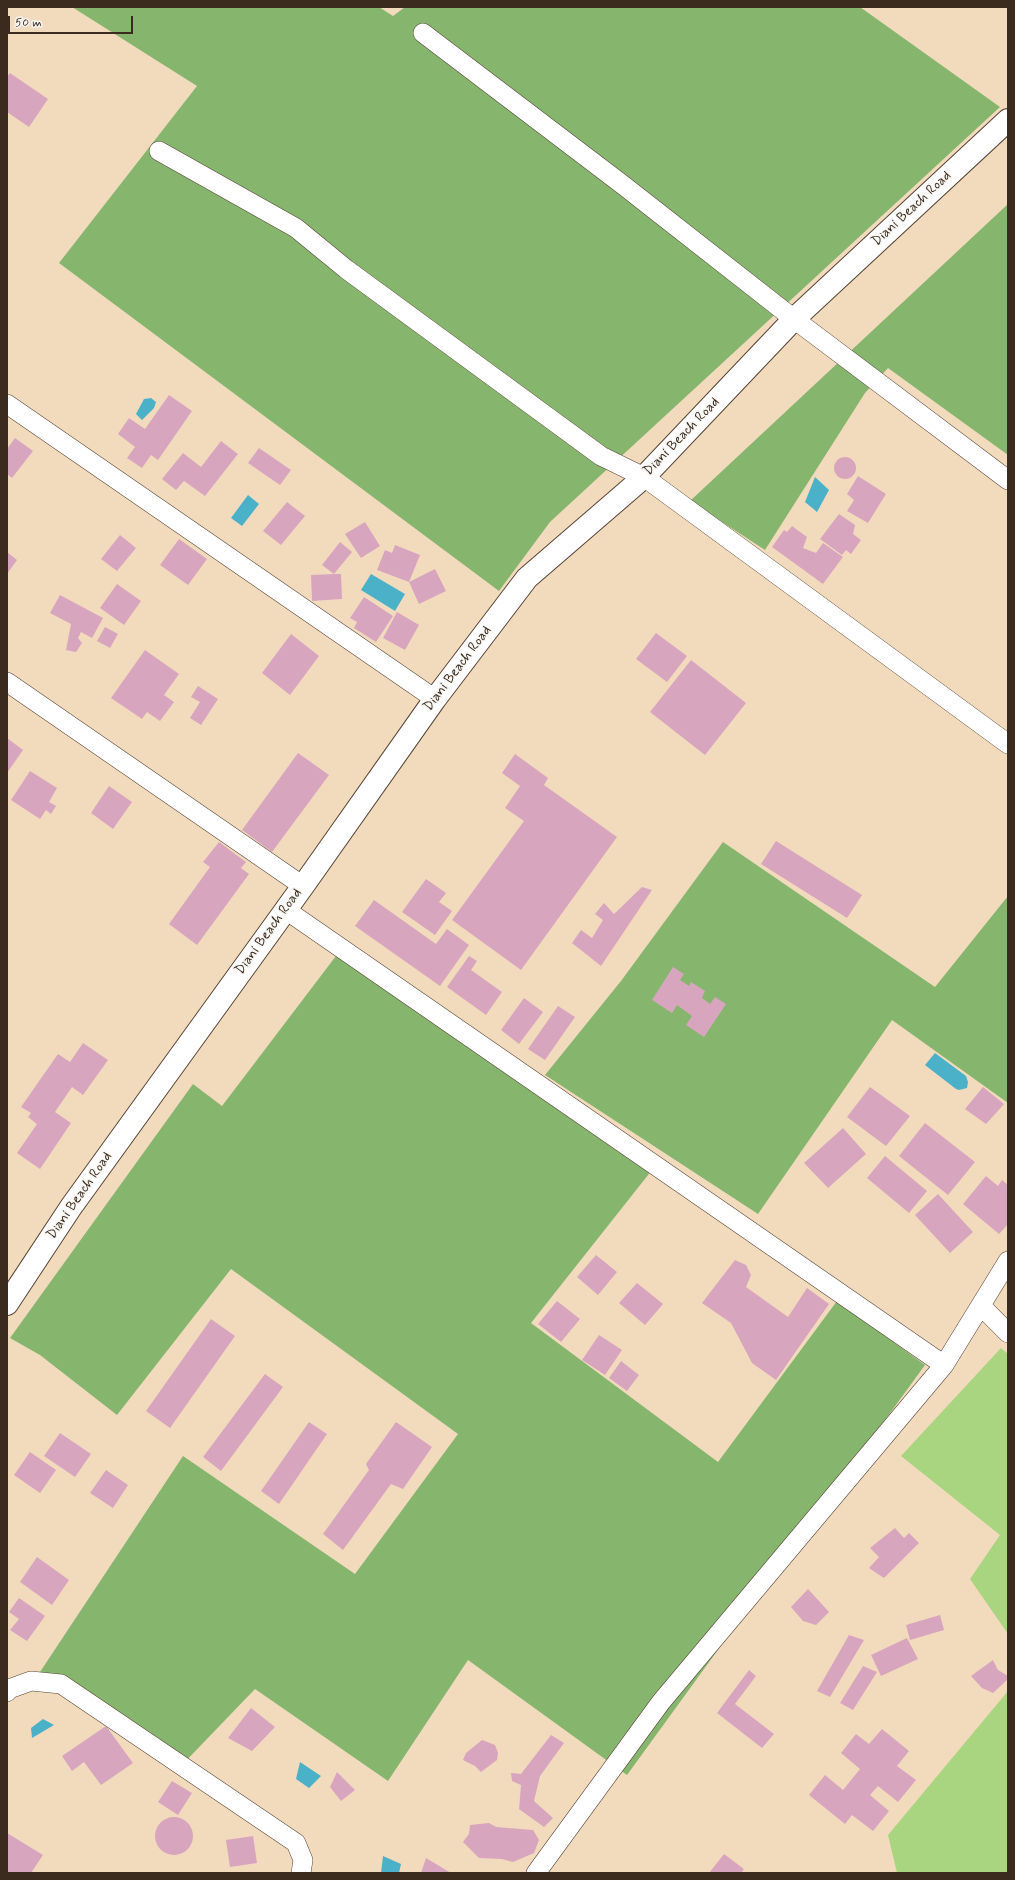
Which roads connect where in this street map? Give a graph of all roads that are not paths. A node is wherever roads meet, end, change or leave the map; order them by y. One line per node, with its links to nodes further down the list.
1 (423, 33): 4 (street)
2 (1008, 120): 4 (main road, Diani Beach Road)
3 (159, 151): 6 (street)
4 (794, 319): 6 (main road, Diani Beach Road); 7 (street)
5 (7, 404): 9 (street)
6 (644, 477): 9 (main road, Diani Beach Road); 10 (street)
7 (1008, 480)
8 (7, 682): 11 (street)
9 (435, 699): 11 (main road, Diani Beach Road)
10 (1008, 744)
11 (303, 886): 12 (main road, Diani Beach Road)
12 (286, 910): 14 (main road, Diani Beach Road); 17 (street)
13 (1008, 1261): 15 (street)
14 (7, 1304)
15 (981, 1306): 16 (street); 17 (street)
16 (1008, 1332)
17 (944, 1365): 20 (street)
18 (7, 1692): 19 (street)
19 (301, 1873)
20 (536, 1873)

